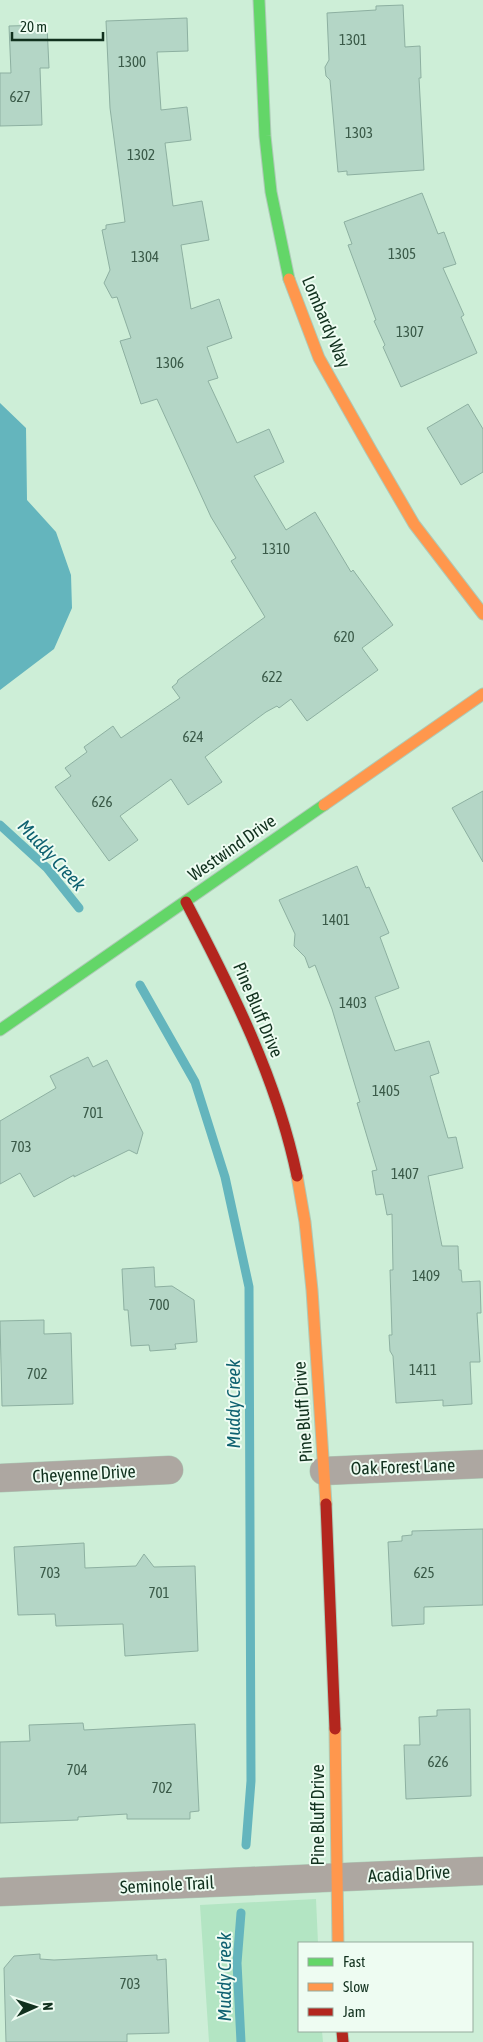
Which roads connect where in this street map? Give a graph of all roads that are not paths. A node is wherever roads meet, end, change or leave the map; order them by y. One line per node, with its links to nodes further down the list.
1 (259, 0): 2 (street, Lombardy Way)
2 (483, 614)
3 (483, 694): 4 (street, Westwind Drive)
4 (186, 902): 5 (street, Westwind Drive); 8 (street, Pine Bluff Drive)
5 (0, 1030)
6 (483, 1464): 8 (street, Oak Forest Lane)
7 (169, 1470): 9 (street, Cheyenne Drive)
8 (324, 1471): 11 (street, Pine Bluff Drive)
9 (0, 1478)
10 (483, 1871): 11 (street, Acadia Drive)
11 (335, 1877): 12 (street, Seminole Trail); 13 (street, Pine Bluff Drive)
12 (0, 1892)
13 (338, 1942)

